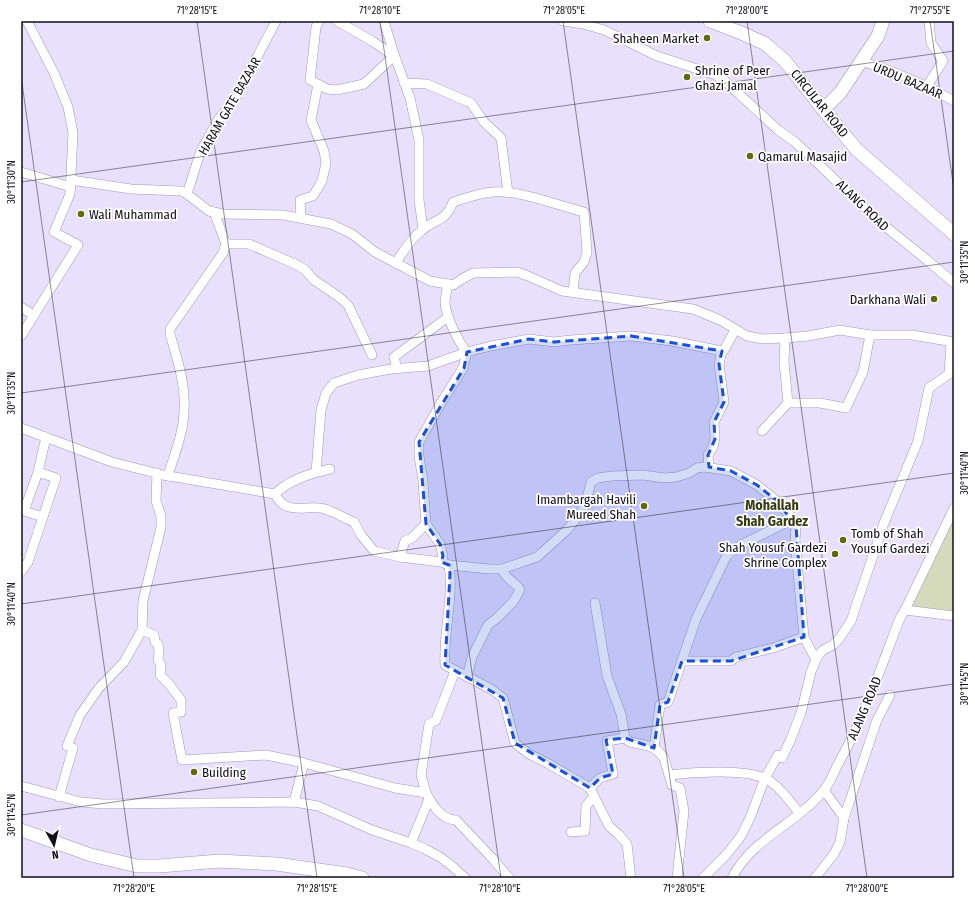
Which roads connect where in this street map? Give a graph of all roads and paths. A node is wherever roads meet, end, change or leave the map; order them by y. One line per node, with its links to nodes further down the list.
1 (27, 21): 18 (street)
2 (276, 21): 20 (street, HARAM GATE BAZAAR)
3 (319, 21): 13 (street)
4 (337, 21): 10 (street)
5 (384, 21): 10 (street)
6 (563, 21): 27 (street, ALANG ROAD)
7 (710, 21): 16 (main road, CIRCULAR ROAD)
8 (883, 21): 11 (main road)
9 (929, 21): 14 (street)
10 (394, 56): 12 (street); 13 (street)
11 (861, 61): 14 (street, URDU BAZAAR); 16 (main road)
12 (404, 83): 19 (street); 23 (street)
13 (318, 84): 22 (street)
14 (927, 86): 15 (street, URDU BAZAAR)
15 (954, 101)
16 (822, 108): 24 (main road, CIRCULAR ROAD)
17 (21, 172): 18 (street)
18 (70, 187): 20 (street); 31 (street)
19 (508, 193): 23 (street); 29 (street)
20 (187, 194): 21 (street)
21 (214, 212): 22 (street); 25 (street)
22 (301, 218): 26 (street)
23 (422, 229): 26 (street)
24 (954, 234)
25 (226, 244): 40 (street); 51 (street)
26 (396, 263): 28 (street)
27 (954, 283)
28 (448, 284): 29 (street); 32 (street)
29 (573, 292): 33 (street)
30 (21, 307): 31 (street)
31 (33, 315): 35 (street)
32 (448, 317): 39 (street); 41 (street)
33 (736, 330): 36 (street); 38 (street)
34 (870, 335): 36 (street); 37 (street); 42 (street)
35 (21, 336)
36 (785, 338): 42 (street)
37 (952, 342): 66 (street)
38 (722, 351): 39 (street); 46 (street)
39 (467, 352): 41 (street); 56 (street)
40 (372, 355)
41 (396, 369): 49 (street)
42 (788, 403): 44 (street)
43 (21, 428): 45 (street)
44 (762, 431)
45 (46, 437): 48 (street); 50 (street)
46 (709, 467): 55 (street); 59 (street)
47 (330, 469): 49 (street)
48 (38, 472): 54 (street); 54 (street)
49 (316, 472): 52 (street)
50 (156, 473): 51 (street); 64 (street)
51 (168, 476): 52 (street)
52 (275, 494): 57 (street)
53 (954, 508): 62 (street, ALANG ROAD)
54 (43, 517): 60 (street)
55 (794, 519): 65 (street); 67 (street)
56 (426, 524): 57 (street); 58 (street)
57 (400, 557): 58 (street)
58 (445, 564): 59 (street); 68 (street)
59 (502, 569): 69 (street)
60 (21, 572)
61 (595, 603): 71 (street)
62 (905, 610): 63 (street); 77 (street, ALANG ROAD)
63 (954, 616)
64 (142, 630): 73 (street); 80 (street)
65 (804, 637): 66 (street); 67 (street)
66 (816, 660): 75 (street)
67 (682, 661): 72 (street)
68 (454, 670): 69 (street); 79 (street)
69 (467, 677): 78 (street)
70 (890, 695): 83 (street)
71 (625, 738): 72 (street); 78 (street)
72 (654, 748): 74 (street)
73 (304, 763): 79 (street); 81 (street)
74 (669, 775): 75 (street); 91 (street)
75 (765, 778): 82 (street); 92 (street)
76 (21, 786): 80 (street)
77 (824, 790): 82 (street, ALANG ROAD); 83 (street)
78 (592, 792): 85 (street); 90 (street)
79 (428, 796): 86 (street); 89 (street)
80 (59, 797): 81 (street)
81 (294, 802): 86 (street)
82 (799, 813): 93 (street, ALANG ROAD)
83 (844, 818): 94 (street)
84 (21, 830): 87 (main road)
85 (571, 832)
86 (411, 843): 88 (street)
87 (362, 878)
88 (465, 878)
89 (509, 878)
90 (631, 878)
91 (677, 878)
92 (703, 878)
93 (732, 878)
94 (815, 878)

